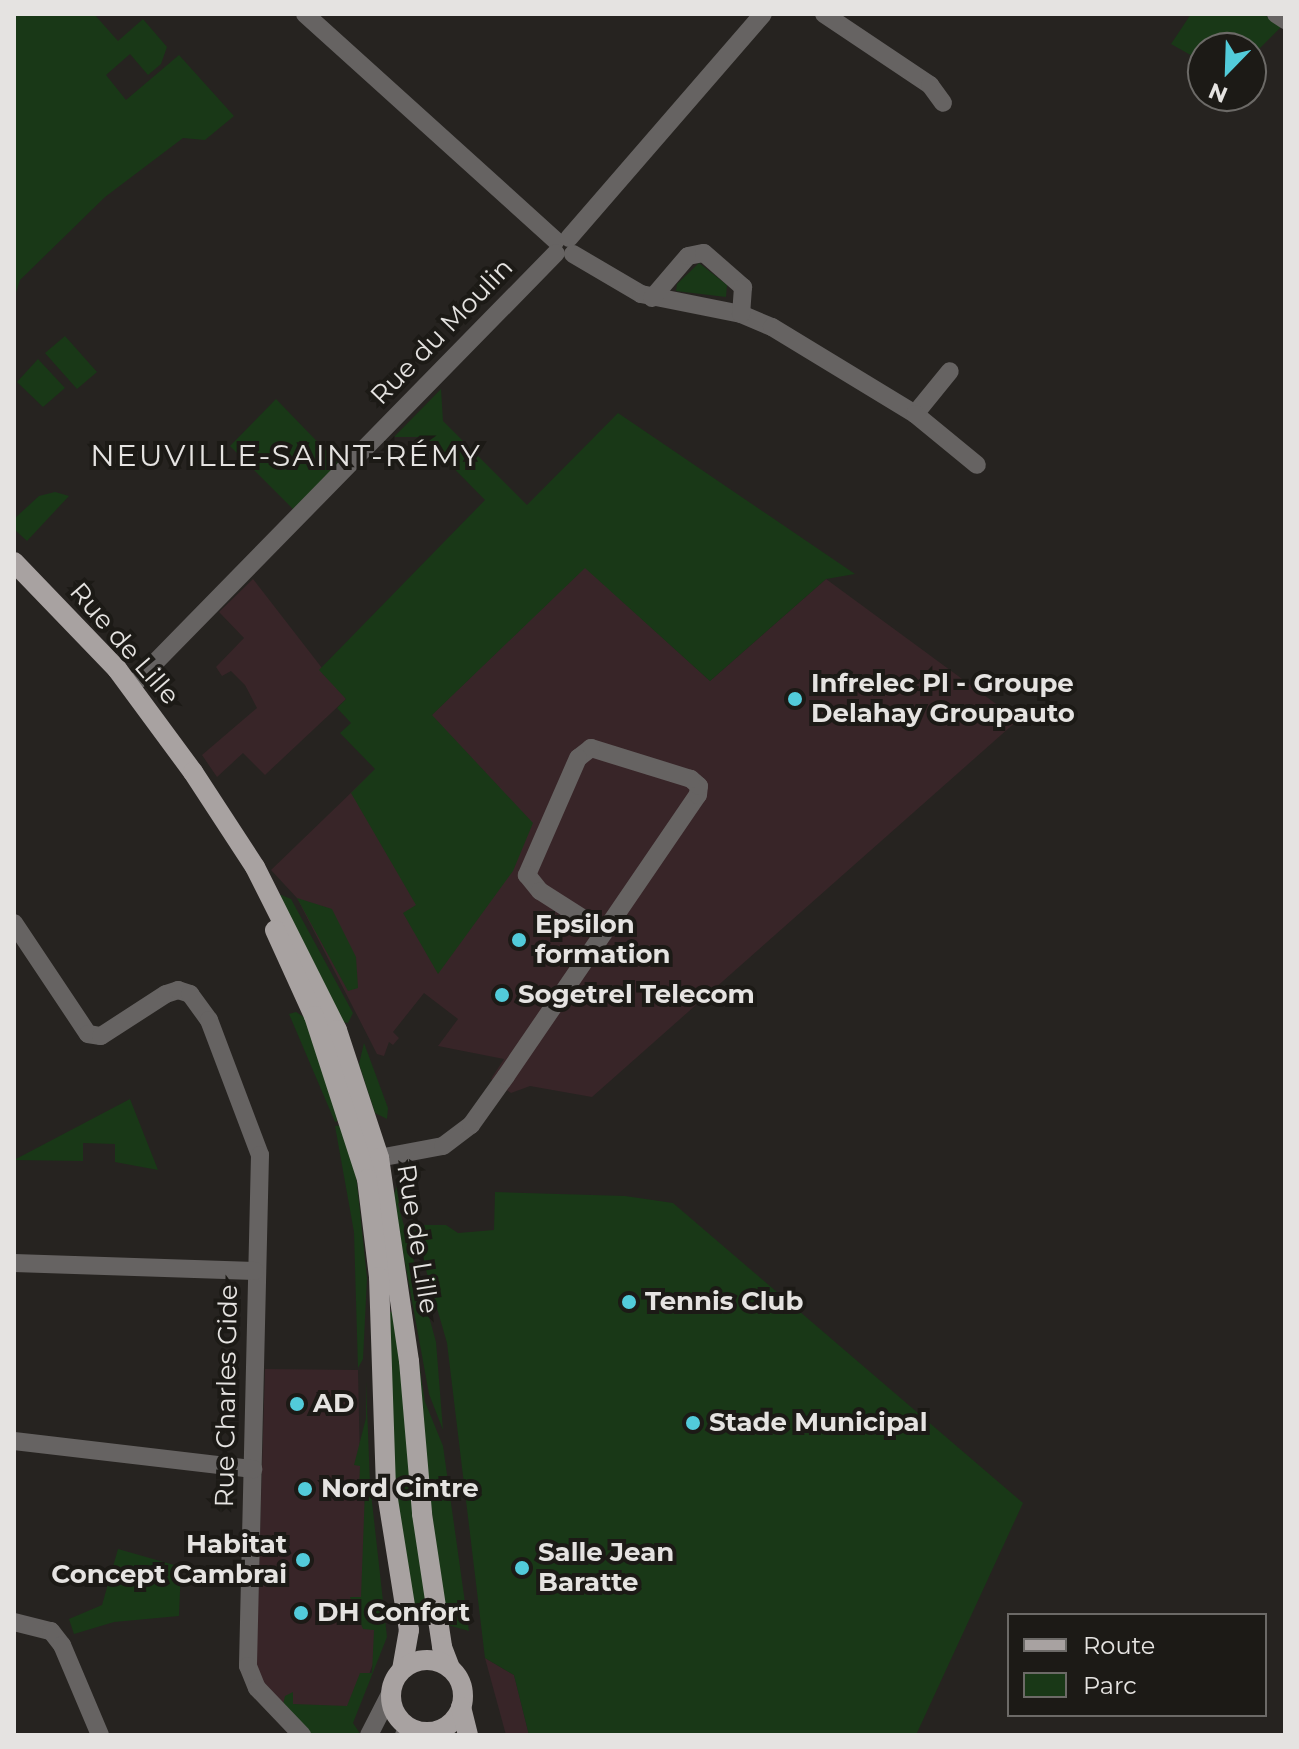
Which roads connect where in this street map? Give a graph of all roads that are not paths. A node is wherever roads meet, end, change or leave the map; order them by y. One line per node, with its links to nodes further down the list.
1 (305, 14): 7 (street)
2 (763, 14): 7 (street, Rue du Moulin)
3 (824, 14): 6 (street)
4 (1276, 14): 5 (street)
5 (1285, 20)
6 (943, 103)
7 (564, 246): 8 (street); 14 (street, Rue du Moulin)
8 (652, 298): 9 (street); 9 (street)
9 (741, 314): 11 (street)
10 (950, 371): 11 (street)
11 (915, 414): 12 (street)
12 (977, 465)
13 (14, 562): 14 (main road, Rue de Lille)
14 (131, 687): 17 (main road, Rue de Lille)
15 (14, 923): 19 (street, Rue Charles Gide)
16 (604, 932): 16 (street); 17 (street)
17 (371, 1159): 23 (main road, Rue de Lille); 24 (main road, Rue de Lille)
18 (14, 1263): 19 (street)
19 (255, 1271): 21 (street, Rue Charles Gide)
20 (14, 1441): 21 (street)
21 (253, 1469): 29 (street, Rue Charles Gide)
22 (14, 1622): 28 (street)
23 (450, 1668): 24 (main road); 26 (main road)
24 (402, 1669): 25 (main road)
25 (391, 1692): 27 (main road); 30 (street)
26 (461, 1707): 27 (main road); 31 (main road)
27 (419, 1733)
28 (100, 1735)
29 (302, 1735)
30 (369, 1735)
31 (468, 1735)

